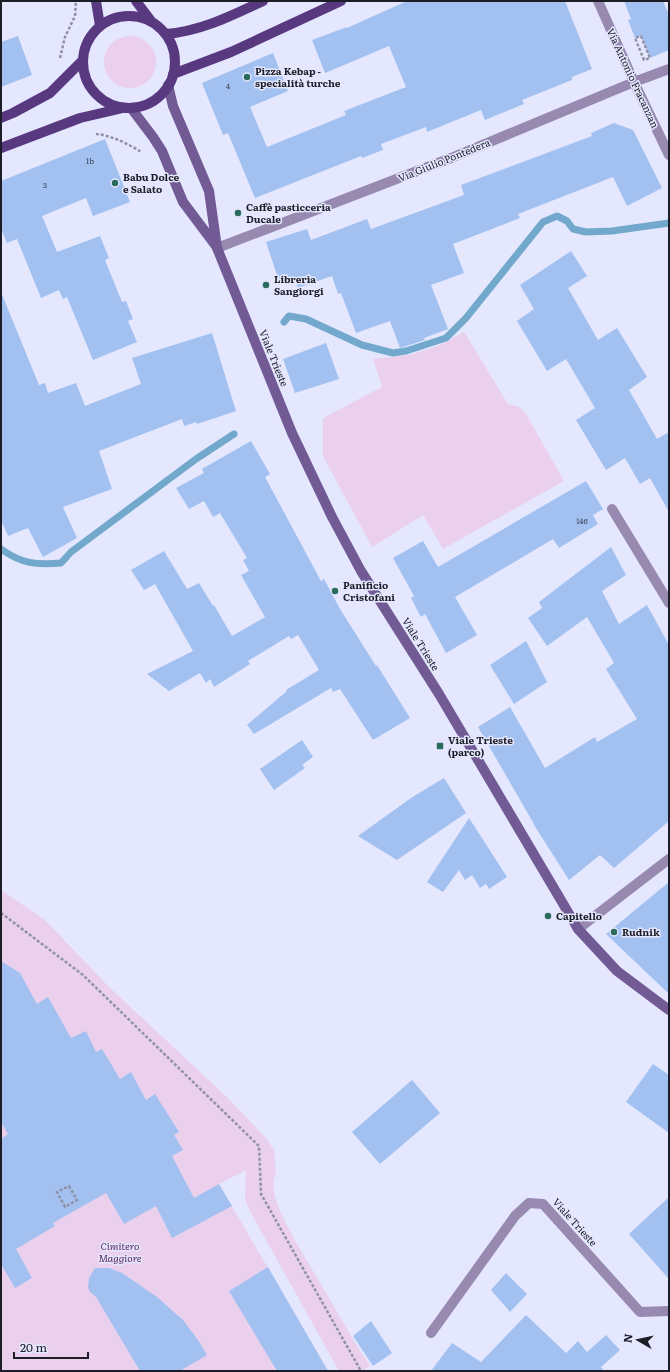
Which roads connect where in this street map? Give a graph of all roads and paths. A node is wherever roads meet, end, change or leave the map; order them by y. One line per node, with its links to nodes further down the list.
1 (76, 1): 10 (path)
2 (96, 1): 8 (main road)
3 (136, 1): 7 (main road)
4 (263, 1): 9 (main road)
5 (341, 1): 14 (main road)
6 (598, 1): 15 (street, Via Antonio Fracanzan)
7 (151, 21): 8 (main road); 9 (main road)
8 (100, 26): 11 (main road)
9 (166, 34): 14 (main road)
10 (59, 60)
11 (82, 60): 17 (main road); 18 (main road)
12 (644, 60): 12 (path)
13 (669, 70): 15 (street, Via Giulio Pontedera)
14 (173, 74): 16 (main road)
15 (634, 82): 22 (street, Via Antonio Fracanzan); 23 (street, Via Giulio Pontedera)
16 (168, 85): 17 (main road); 23 (main road, Viale Trieste)
17 (128, 108): 20 (main road); 23 (main road, Viale Trieste)
18 (1, 118)
19 (91, 135): 21 (path)
20 (1, 148)
21 (143, 154)
22 (669, 155)
23 (217, 248): 28 (main road, Viale Trieste)
24 (612, 508): 25 (street)
25 (669, 604)
26 (669, 859): 28 (street)
27 (1, 913): 33 (path)
28 (578, 929): 29 (main road, Viale Trieste)
29 (669, 1010)
30 (65, 1207): 30 (path)
31 (669, 1311): 32 (street, Viale Trieste)
32 (431, 1333)
33 (361, 1371)

